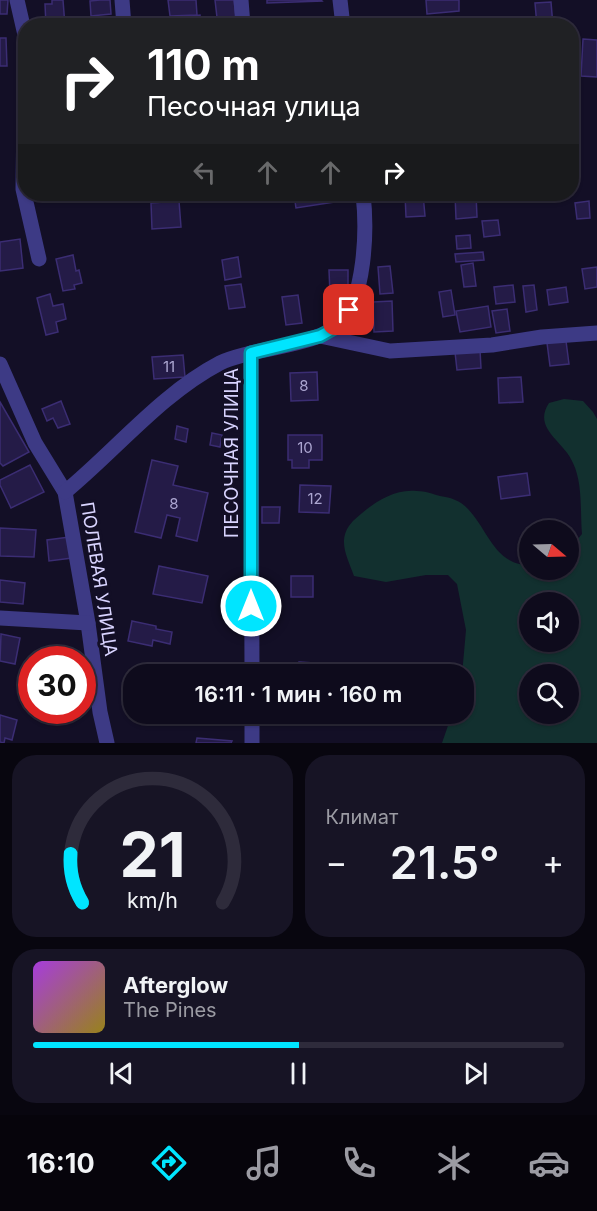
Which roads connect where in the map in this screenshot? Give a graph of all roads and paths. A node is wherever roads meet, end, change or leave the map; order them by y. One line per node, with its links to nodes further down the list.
1 (17, 0): 5 (street)
2 (122, 0): 6 (street)
3 (242, 0): 7 (street)
4 (340, 0): 8 (street)
5 (21, 18)
6 (123, 18)
7 (243, 18)
8 (342, 18)
9 (26, 201): 11 (street)
10 (363, 201): 13 (street, ПЕСОЧНАЯ УЛИЦА)
11 (39, 259)
12 (597, 333): 13 (street)
13 (320, 336): 14 (street, ПЕСОЧНАЯ УЛИЦА)
14 (251, 353): 16 (street); 19 (street, ПЕСОЧНАЯ УЛИЦА)
15 (0, 364): 16 (street, ПОЛЕВАЯ УЛИЦА)
16 (65, 492): 18 (street, ПОЛЕВАЯ УЛИЦА)
17 (0, 618): 18 (street)
18 (88, 623): 21 (street, ПОЛЕВАЯ УЛИЦА)
19 (252, 664)
20 (252, 724): 22 (street)
21 (108, 743)
22 (252, 743)

